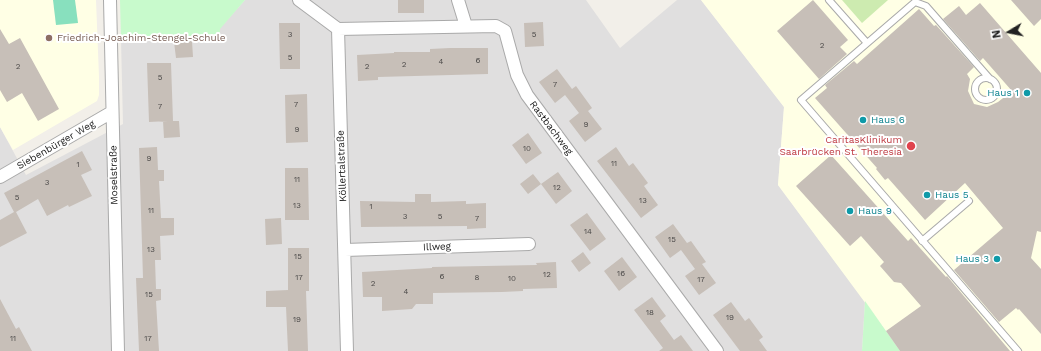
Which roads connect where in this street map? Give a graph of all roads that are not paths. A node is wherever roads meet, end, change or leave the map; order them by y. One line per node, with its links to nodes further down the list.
1 (110, 0): 12 (street, Moselstraße)
2 (299, 0): 7 (street)
3 (458, 0): 6 (street)
4 (829, 0): 8 (lane)
5 (916, 1): 8 (lane); 9 (lane)
6 (466, 26): 7 (street, Rastbachweg); 20 (street, Rastbachweg)
7 (338, 29): 17 (street, Köllertalstraße)
8 (867, 43): 15 (lane)
9 (980, 67): 10 (lane); 11 (lane)
10 (990, 79): 11 (lane); 11 (lane)
11 (980, 80)
12 (112, 112): 13 (street, Siebenbürger Weg); 18 (street, Moselstraße)
13 (0, 177)
14 (969, 201): 15 (lane)
15 (922, 241): 21 (lane)
16 (529, 244): 17 (street, Illweg)
17 (345, 250): 19 (street, Köllertalstraße)
18 (118, 351)
19 (347, 351)
20 (717, 351)
21 (1018, 351)

